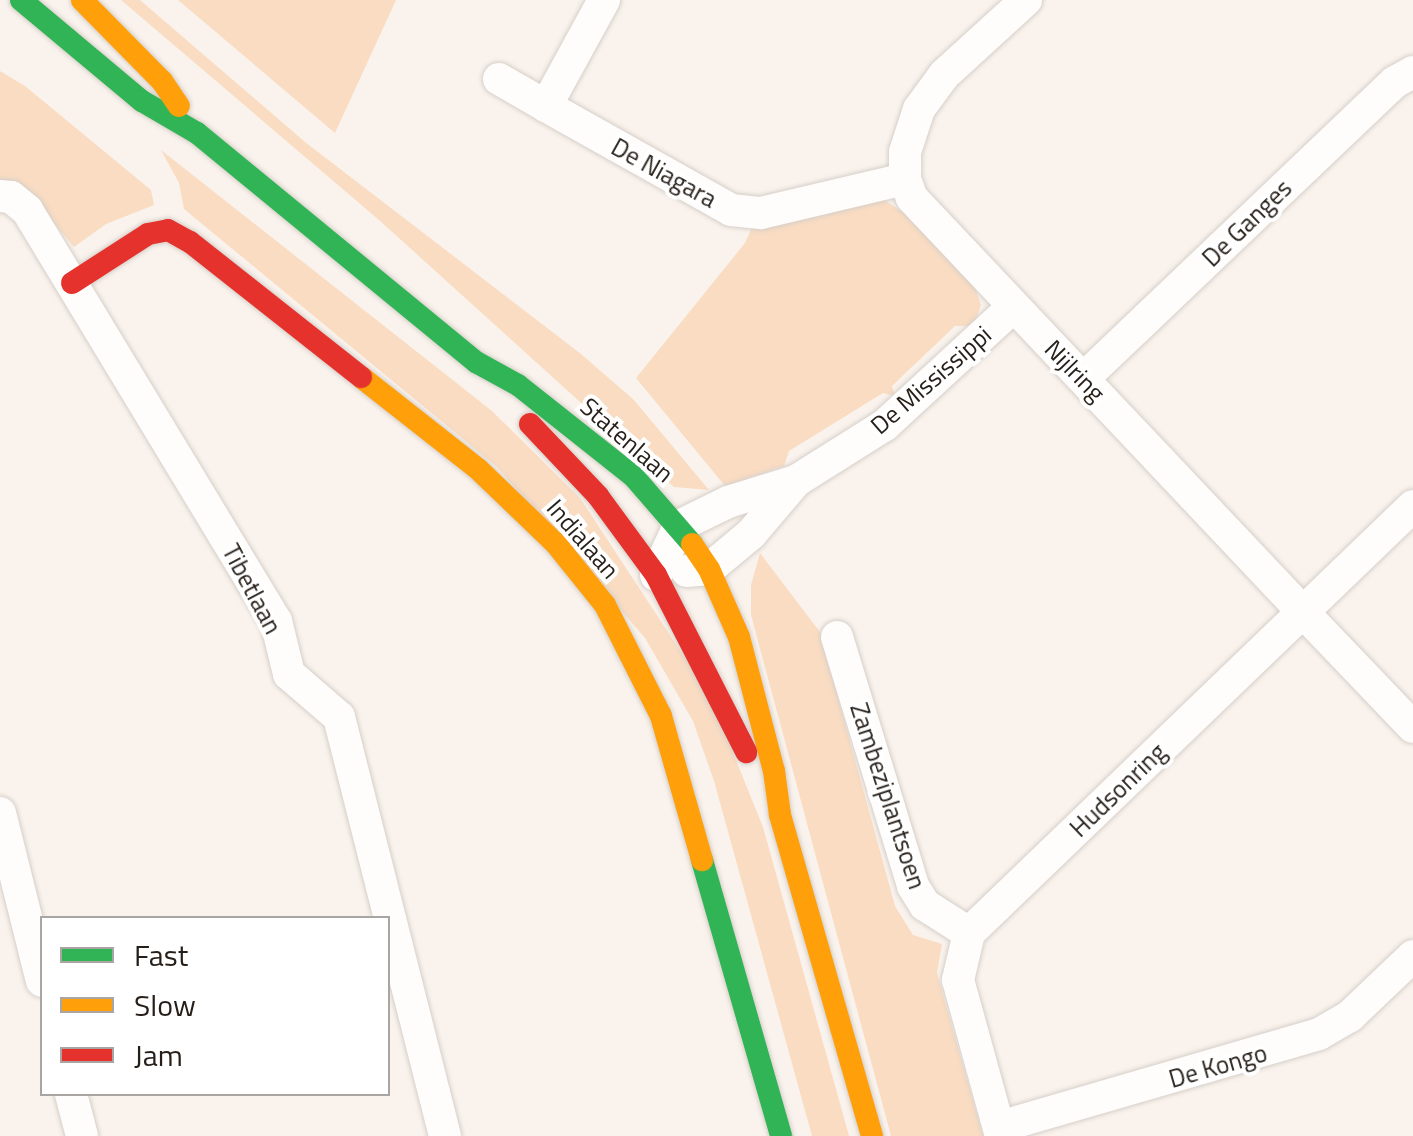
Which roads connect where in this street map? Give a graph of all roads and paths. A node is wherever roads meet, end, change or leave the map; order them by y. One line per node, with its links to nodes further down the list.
1 (6, 0): 6 (street)
2 (21, 0): 10 (main road, Statenlaan)
3 (82, 0): 10 (main road, Statenlaan)
4 (604, 0): 9 (street)
5 (1026, 0): 11 (street)
6 (0, 5)
7 (1413, 72): 16 (street, De Ganges)
8 (499, 79): 9 (street, De Niagara)
9 (546, 106): 11 (street, De Niagara)
10 (197, 132): 15 (main road, Statenlaan)
11 (904, 178): 14 (street, Nijlring)
12 (0, 196): 13 (street, Tibetlaan)
13 (72, 284): 33 (street, Tibetlaan); 34 (main road, Indialaan)
14 (1013, 307): 16 (street, Nijlring); 17 (street, De Mississippi)
15 (476, 362): 19 (main road, Statenlaan); 21 (main road, Statenlaan)
16 (1084, 378): 22 (street, Nijlring)
17 (796, 482): 19 (street, De Mississippi); 20 (street, De Mississippi)
18 (1413, 506): 22 (street)
19 (679, 526): 20 (main road, Statenlaan); 21 (street)
20 (709, 569): 21 (street); 26 (main road, Statenlaan)
21 (656, 575): 26 (main road, Statenlaan)
22 (1303, 612): 24 (street); 27 (street, Hudsonring)
23 (837, 638): 27 (street, Zambeziplantsoen)
24 (1413, 727)
25 (0, 812): 29 (street)
26 (780, 815): 35 (main road, Statenlaan)
27 (969, 933): 31 (street)
28 (1413, 956): 31 (street, De Kongo)
29 (40, 973)
30 (72, 1096): 32 (street)
31 (1000, 1132)
32 (82, 1136)
33 (445, 1136)
34 (781, 1136)
35 (872, 1136)

